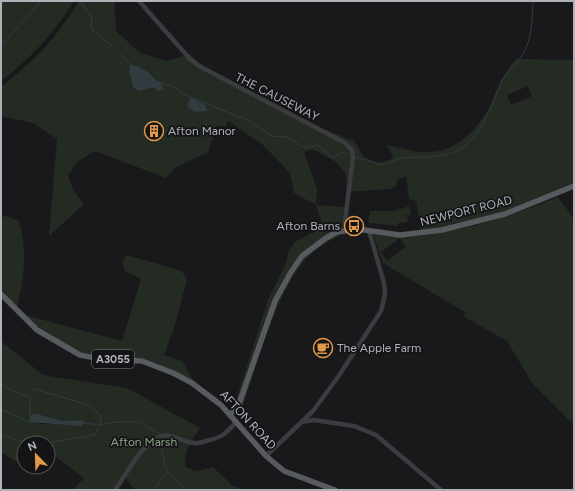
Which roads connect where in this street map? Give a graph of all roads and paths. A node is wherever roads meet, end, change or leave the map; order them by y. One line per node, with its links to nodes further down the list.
1 (139, 1): 3 (street, THE CAUSEWAY)
2 (574, 186): 4 (main road, NEWPORT ROAD)
3 (346, 230): 4 (main road, NEWPORT ROAD); 7 (main road, NEWPORT ROAD)
4 (369, 231): 6 (street)
5 (1, 294): 7 (main road, AFTON ROAD / A3055)
6 (313, 411): 8 (street); 10 (street)
7 (230, 415): 9 (main road, AFTON ROAD / A3055)
8 (314, 420): 10 (street); 14 (street)
9 (236, 422): 11 (main road, AFTON ROAD / A3055); 12 (street)
10 (302, 422): 11 (street)
11 (266, 456): 13 (main road, AFTON ROAD / A3055)
12 (115, 490)
13 (335, 490)
14 (441, 490)

